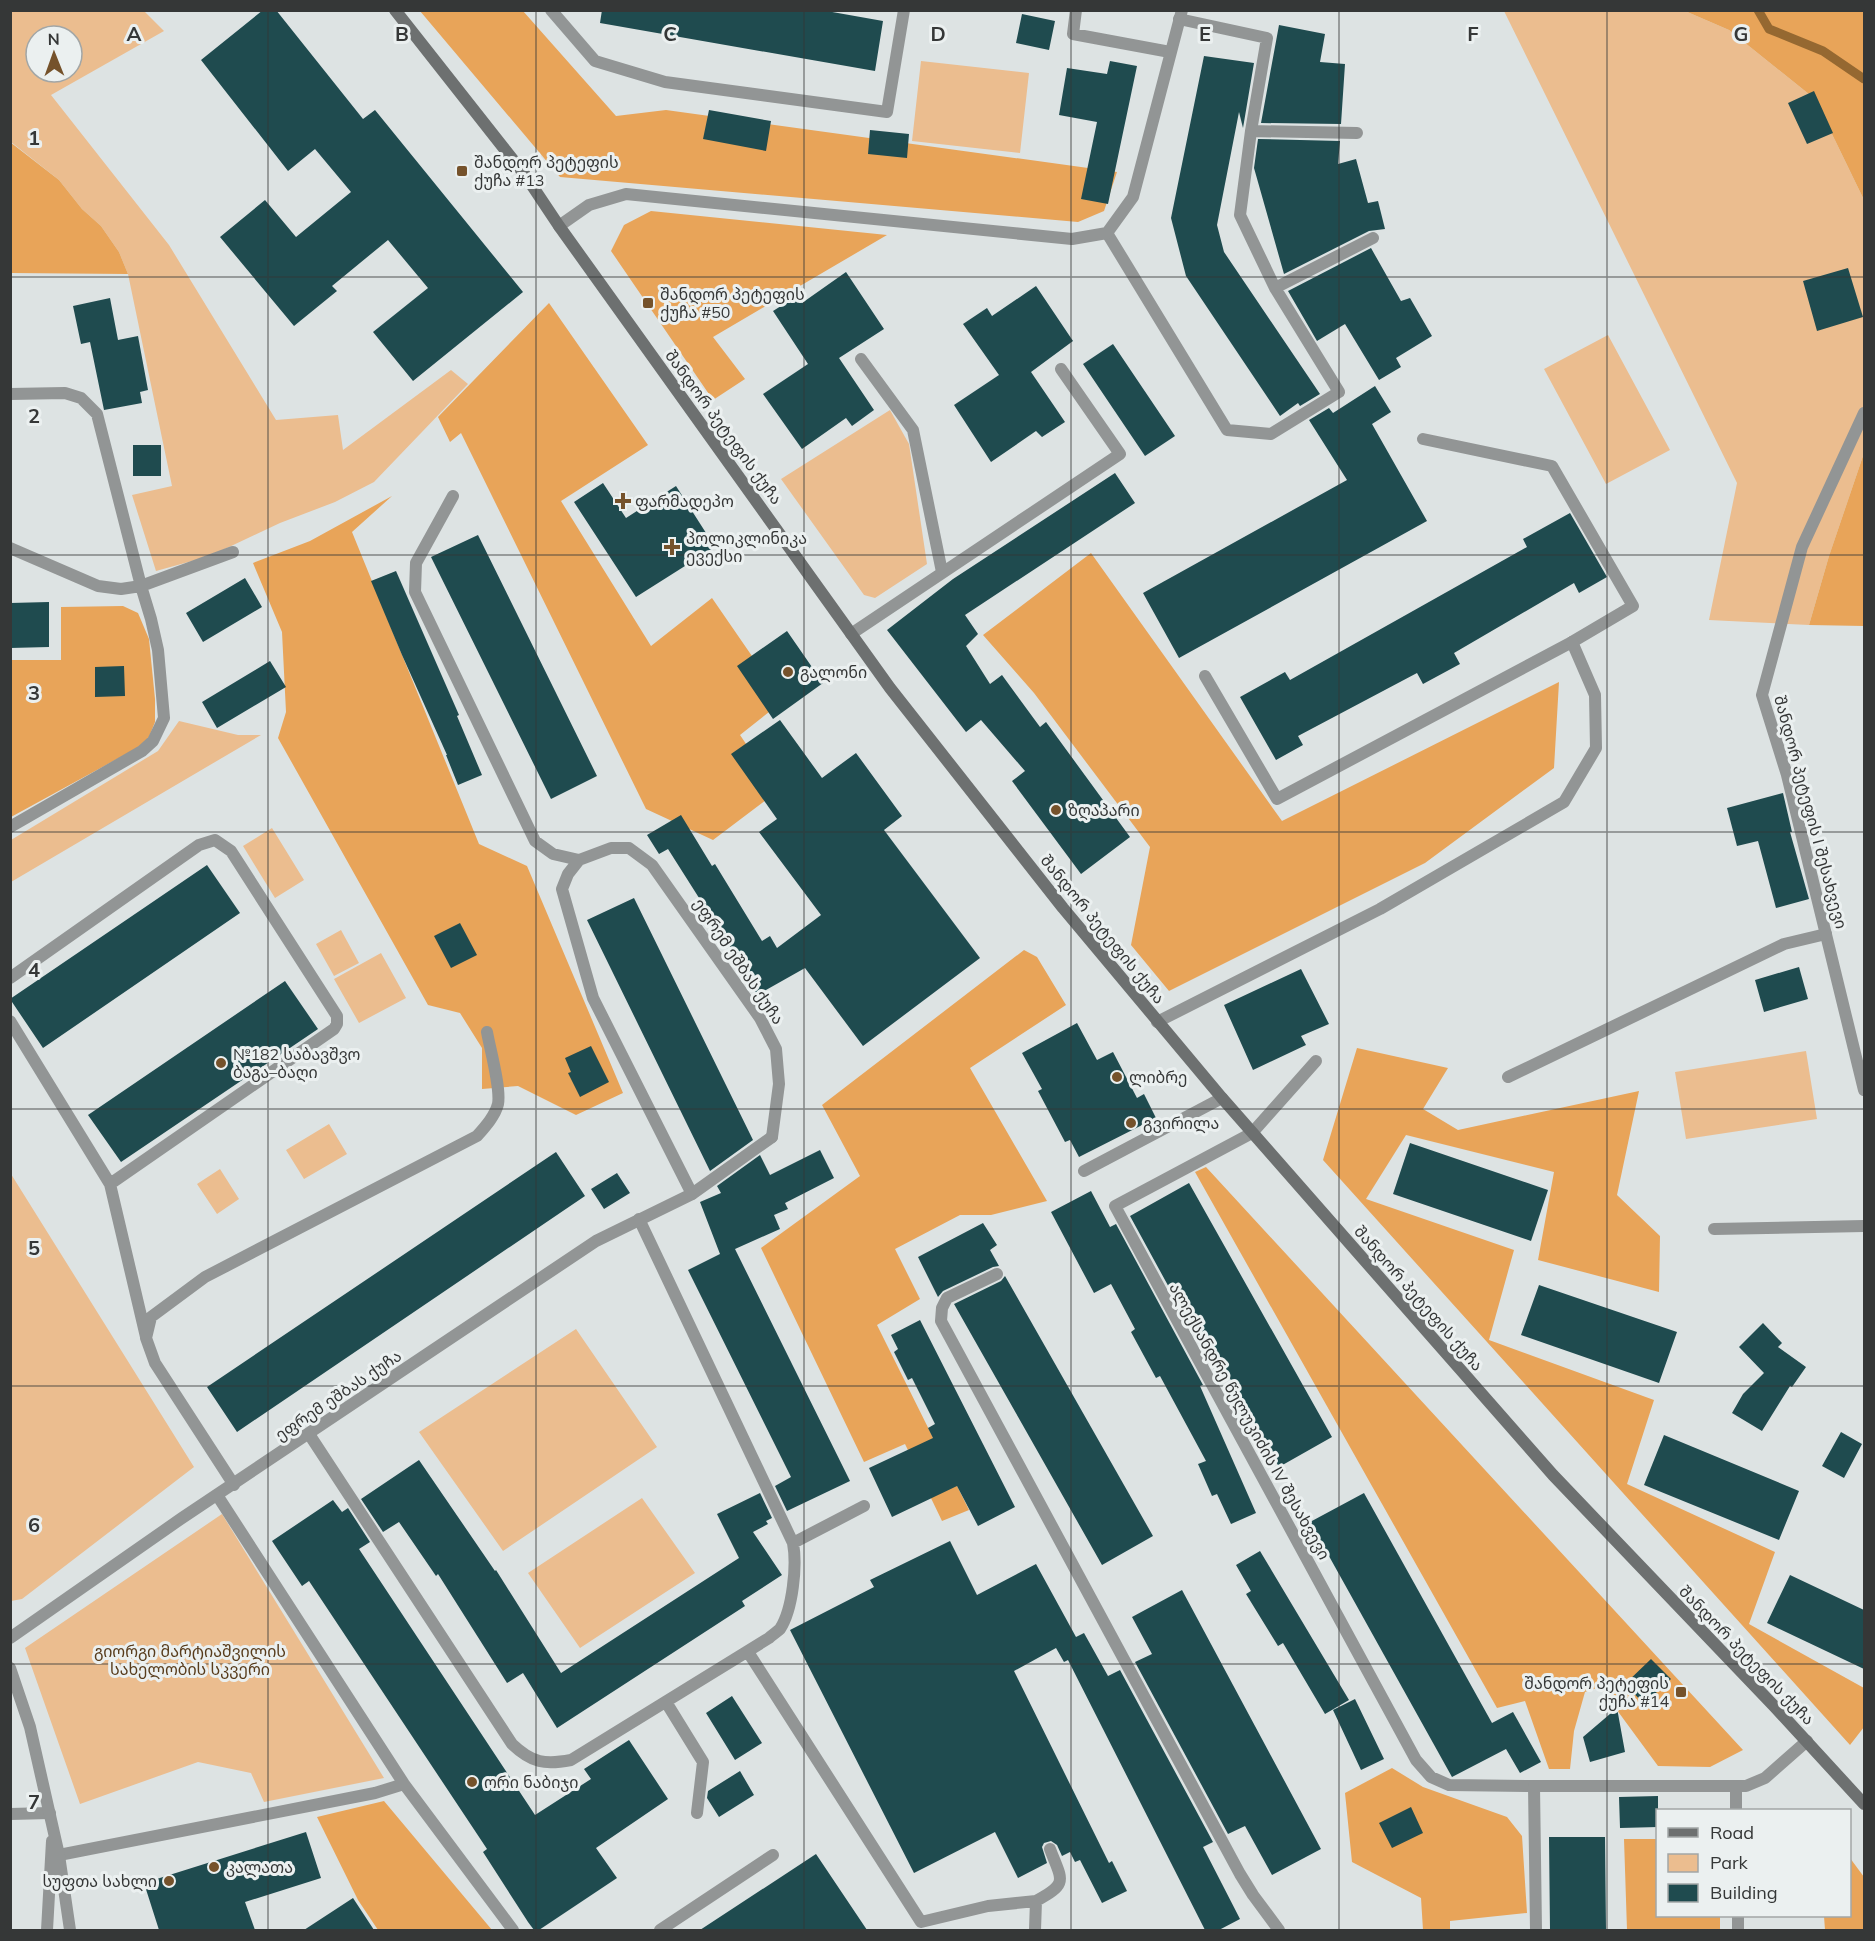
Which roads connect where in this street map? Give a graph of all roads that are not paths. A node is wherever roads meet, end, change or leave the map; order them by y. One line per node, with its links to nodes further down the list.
1 (395, 10): 9 (main road, შანდორ პეტეფის ქუჩა)
2 (551, 10): 3 (street)
3 (904, 10)
4 (1076, 10): 6 (street)
5 (1180, 15): 6 (street); 7 (street)
6 (1170, 52): 10 (street)
7 (1251, 131): 8 (street); 12 (street)
8 (1357, 134)
9 (559, 226): 10 (street); 23 (main road, შანდორ პეტეფის ქუჩა)
10 (1107, 233): 12 (street)
11 (1373, 238): 12 (street)
12 (1275, 288)
13 (861, 359): 21 (street)
14 (1061, 369): 21 (street)
15 (10, 394): 22 (street)
16 (1864, 413): 28 (street, შანდორ პეტეფის I შესახვევი)
17 (1423, 439): 24 (street)
18 (453, 496): 27 (street)
19 (10, 548): 22 (street)
20 (233, 552): 22 (street)
21 (942, 572): 23 (street)
22 (141, 586): 26 (street)
23 (851, 634): 31 (main road, შანდორ პეტეფის ქუჩა)
24 (1572, 642): 25 (street); 31 (street)
25 (1205, 676)
26 (10, 827)
27 (579, 860): 40 (street); 40 (street, ეფრემ ეშბას ქუჩა)
28 (1826, 934): 34 (street); 35 (street, შანდორ პეტეფის I შესახვევი)
29 (10, 978): 39 (street)
30 (10, 1021): 39 (street)
31 (1157, 1022): 36 (main road, შანდორ პეტეფის ქუჩა)
32 (487, 1032): 45 (street)
33 (1316, 1061): 37 (street, ალექსანდრე წულუკიძის IV შესახვევი)
34 (1508, 1077)
35 (1864, 1090)
36 (1222, 1098): 37 (main road, შანდორ პეტეფის ქუჩა); 38 (street)
37 (1252, 1133): 55 (main road, შანდორ პეტეფის ქუჩა); 57 (street, ალექსანდრე წულუკიძის IV შესახვევი)
38 (1084, 1171)
39 (110, 1184): 45 (street)
40 (692, 1194): 41 (street, ეფრემ ეშბას ქუჩა)
41 (639, 1219): 46 (street, ეფრემ ეშბას ქუჩა); 50 (street)
42 (1864, 1226): 43 (street)
43 (1714, 1228)
44 (997, 1274): 75 (street)
45 (146, 1338): 47 (street)
46 (309, 1434): 47 (street, ეფრემ ეშბას ქუჩა); 54 (street)
47 (234, 1485): 48 (street, ეფრემ ეშბას ქუჩა)
48 (217, 1495): 51 (street, ეფრემ ეშბას ქუჩა); 56 (street)
49 (864, 1506): 50 (street)
50 (793, 1543): 52 (street)
51 (10, 1638)
52 (748, 1652): 54 (street); 69 (street)
53 (10, 1668): 61 (street)
54 (666, 1702): 63 (street)
55 (1807, 1741): 58 (street, ალექსანდრე წულუკიძის IV შესახვევი); 59 (main road, შანდორ პეტეფის ქუჩა)
56 (404, 1784): 66 (street); 72 (street)
57 (1534, 1786): 58 (street, ალექსანდრე წულუკიძის IV შესახვევი); 76 (street)
58 (1736, 1786): 60 (street)
59 (1864, 1803)
60 (1736, 1809)
61 (50, 1813): 62 (street); 64 (street)
62 (10, 1814)
63 (697, 1814)
64 (52, 1828): 66 (street); 70 (street)
65 (1050, 1850): 68 (street)
66 (59, 1855): 71 (street)
67 (773, 1855): 73 (street)
68 (1036, 1901): 69 (street); 74 (street)
69 (923, 1926)
70 (46, 1930)
71 (70, 1930)
72 (513, 1930)
73 (660, 1930)
74 (1035, 1930)
75 (1279, 1930)
76 (1536, 1930)

